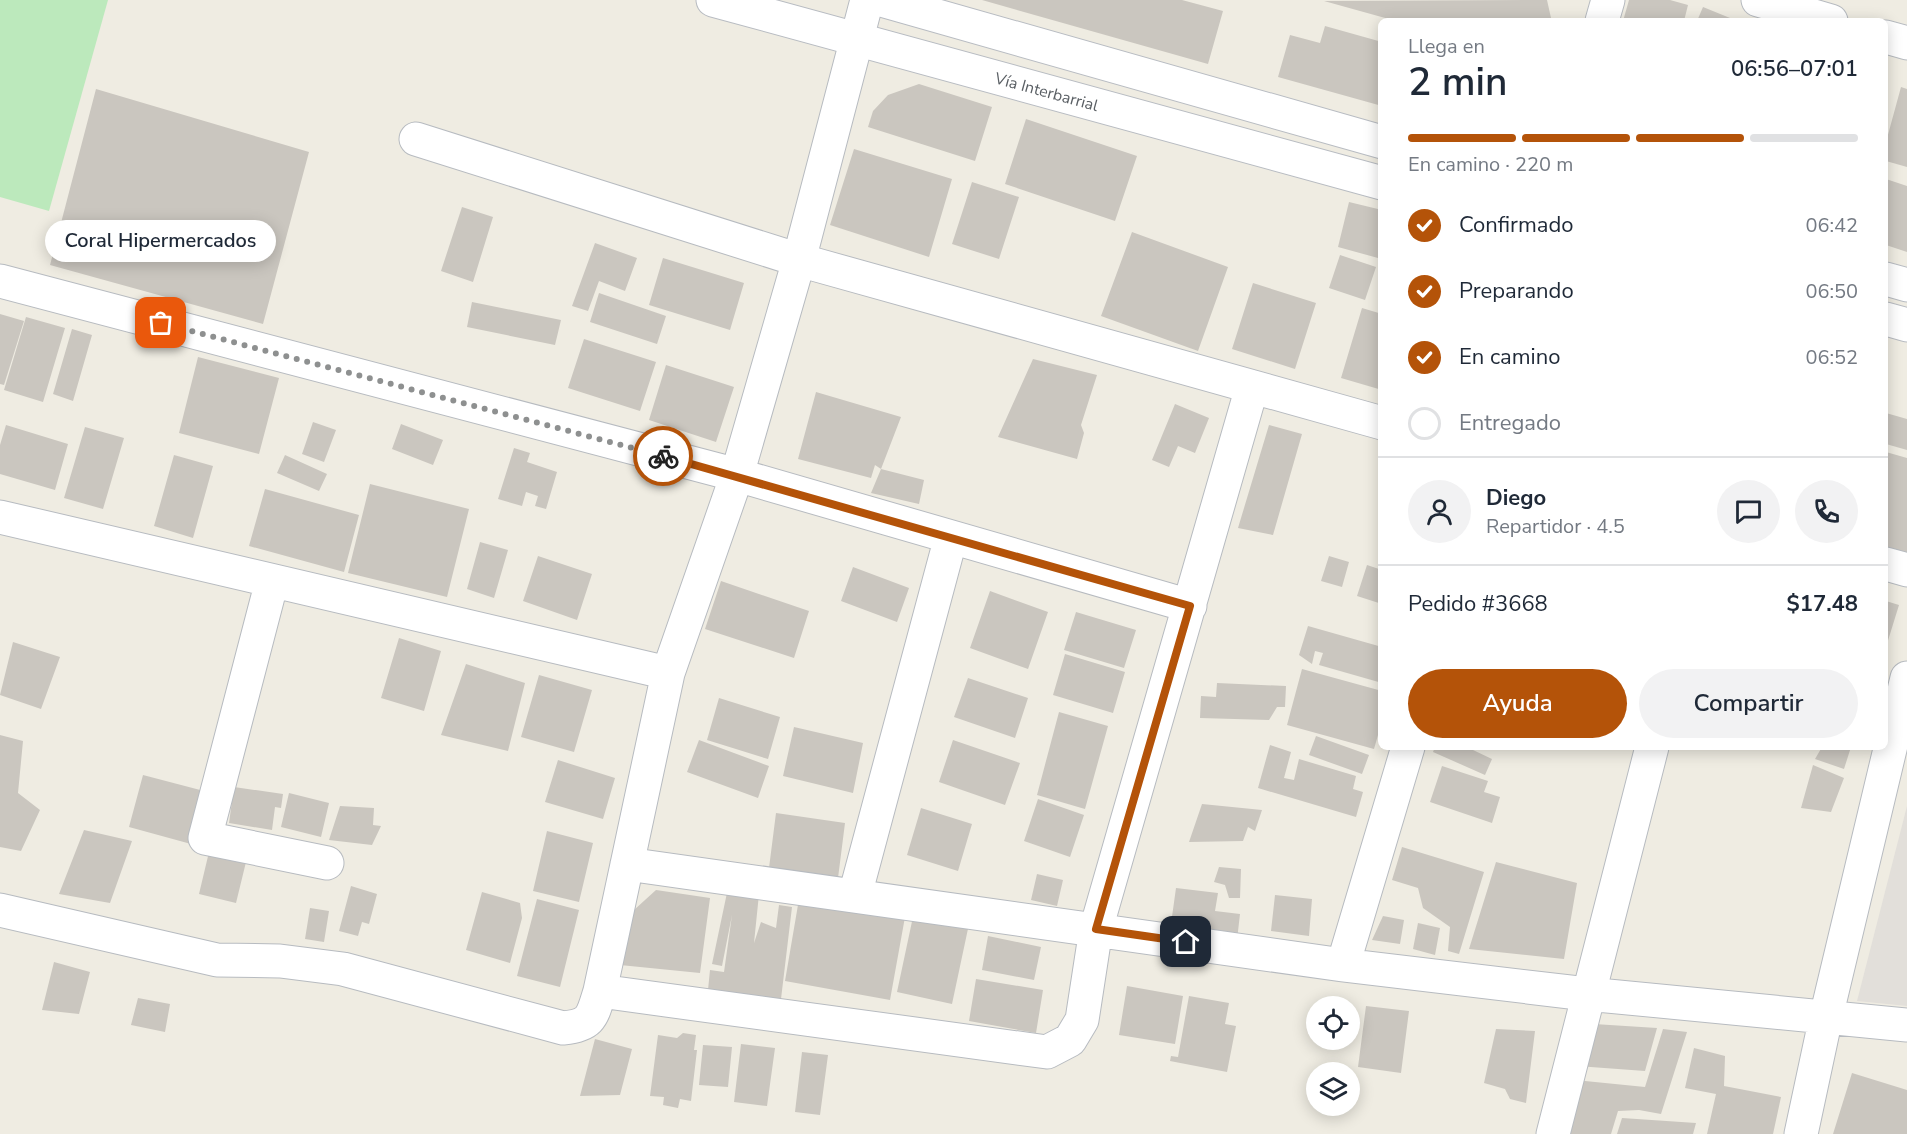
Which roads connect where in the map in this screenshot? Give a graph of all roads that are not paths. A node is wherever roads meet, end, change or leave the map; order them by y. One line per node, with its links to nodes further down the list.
1 (713, 0): 9 (street, Vía Interbarrial)
2 (867, 0): 9 (street)
3 (881, 0): 11 (street)
4 (1608, 0): 6 (street)
5 (1758, 0): 7 (street)
6 (1603, 18)
7 (1821, 18)
8 (1888, 38): 10 (street)
9 (857, 40): 13 (street, Vía Interbarrial); 16 (street)
10 (1907, 43)
11 (1237, 101): 13 (street); 14 (street)
12 (416, 140): 16 (street)
13 (1225, 140): 15 (street, Vía Interbarrial)
14 (1378, 141)
15 (1378, 182)
16 (799, 260): 22 (street); 24 (street)
17 (1888, 280): 19 (street)
18 (0, 281): 24 (street)
19 (1907, 285)
20 (1888, 320): 21 (street)
21 (1907, 325)
22 (1252, 387): 23 (street); 30 (street)
23 (1378, 422)
24 (737, 475): 26 (street); 31 (street)
25 (0, 518): 29 (street)
26 (951, 537): 30 (street); 37 (street)
27 (1888, 565): 28 (street)
28 (1907, 570)
29 (272, 581): 31 (street); 35 (street)
30 (1190, 606): 39 (street)
31 (668, 673): 36 (street)
32 (1907, 678): 43 (street)
33 (1407, 750): 40 (street)
34 (1651, 750): 42 (street)
35 (327, 863)
36 (627, 864): 37 (street); 41 (street)
37 (855, 896): 39 (street)
38 (0, 910): 41 (street)
39 (1096, 929): 40 (street); 41 (street)
40 (1343, 965): 42 (street)
41 (600, 991)
42 (1587, 994): 43 (street); 45 (street)
43 (1826, 1017): 44 (street); 46 (street)
44 (1907, 1025)
45 (1553, 1134)
46 (1802, 1134)

